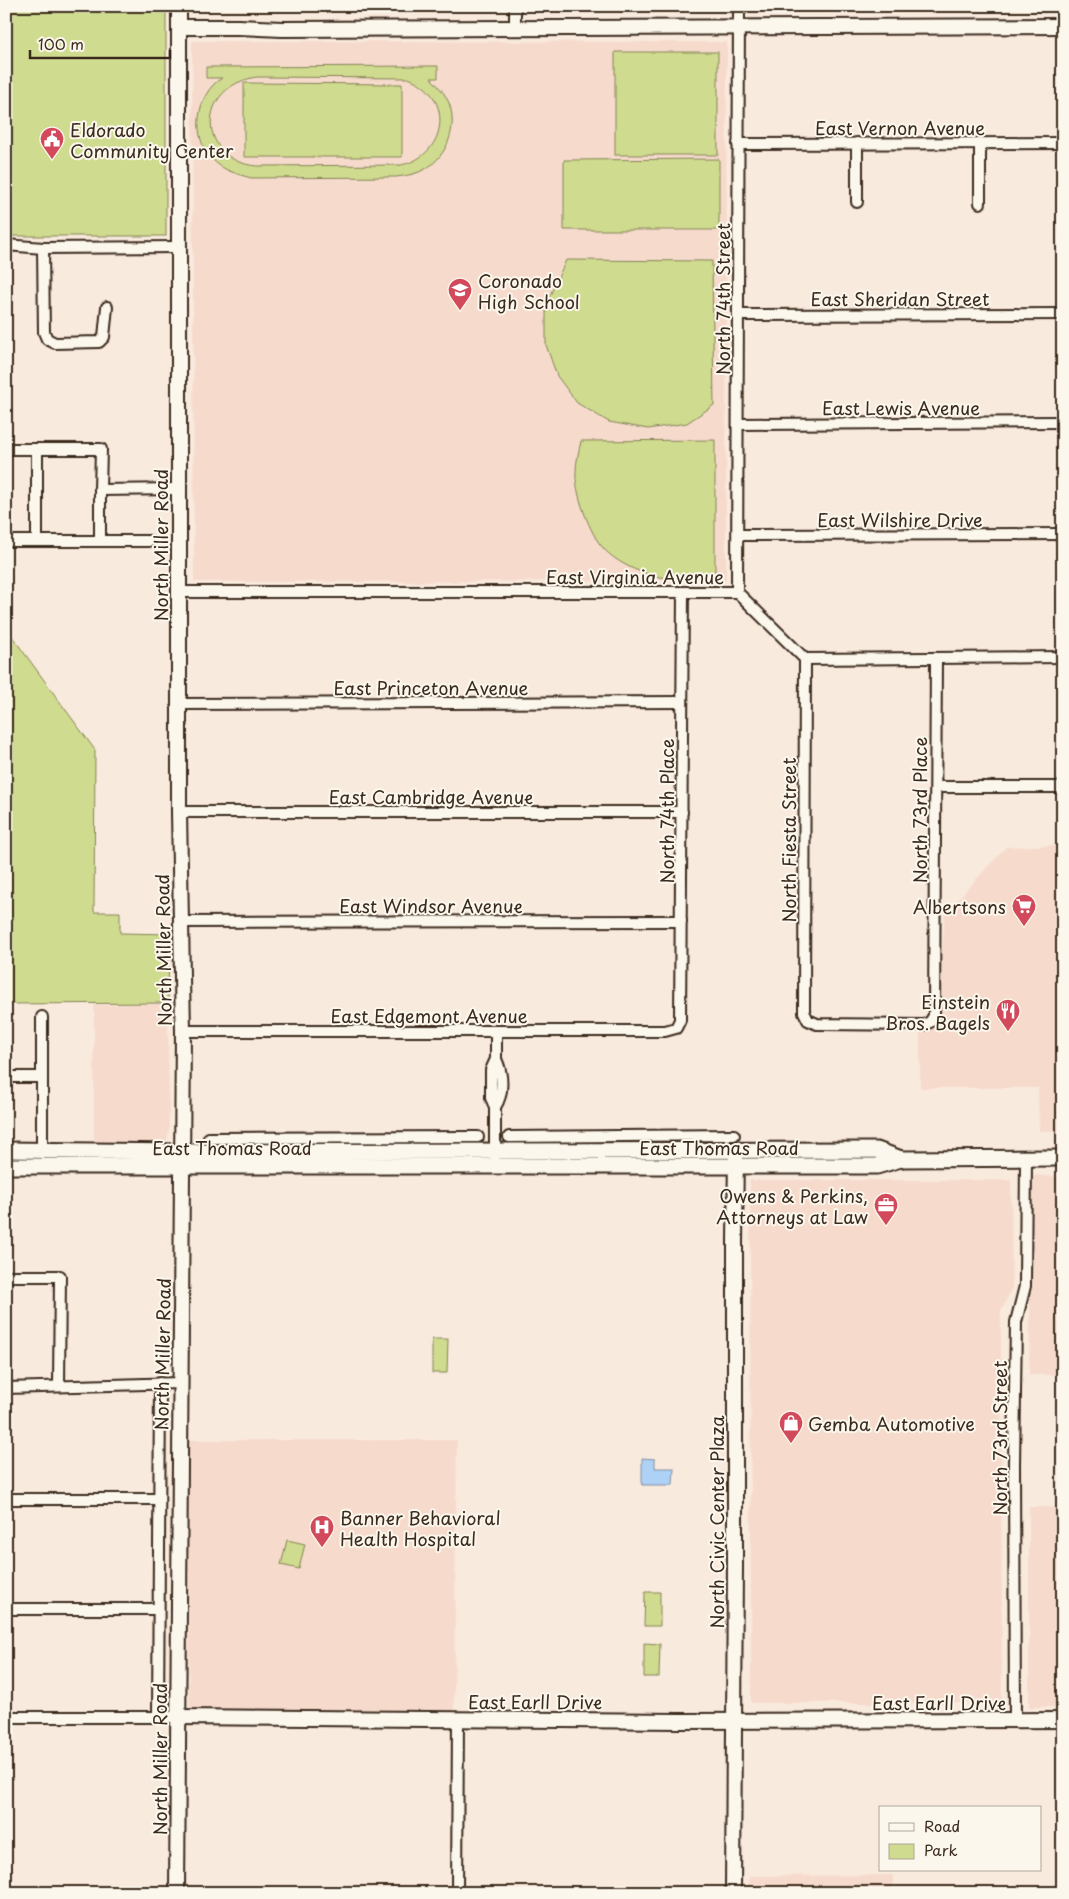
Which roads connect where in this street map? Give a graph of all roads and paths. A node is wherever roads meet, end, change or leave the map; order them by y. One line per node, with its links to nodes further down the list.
1 (179, 6): 5 (street, North Miller Road)
2 (515, 6): 6 (street)
3 (739, 6): 7 (street, North 74th Street)
4 (1063, 26): 7 (street)
5 (179, 27): 6 (street); 15 (street, North Miller Road)
6 (515, 28): 7 (street)
7 (739, 29): 11 (street, North 74th Street)
8 (857, 143): 9 (street, East Vernon Avenue); 11 (street, East Vernon Avenue); 12 (street)
9 (980, 143): 10 (street, East Vernon Avenue); 13 (street)
10 (1063, 143)
11 (738, 144): 19 (street, North 74th Street)
12 (858, 202)
13 (980, 203)
14 (6, 245): 16 (street)
15 (178, 247): 16 (street); 24 (street, North Miller Road)
16 (43, 248): 17 (street)
17 (107, 306)
18 (1063, 314): 19 (street, East Sheridan Street)
19 (738, 315): 21 (street, North 74th Street)
20 (1063, 422): 21 (street, East Lewis Avenue)
21 (739, 424): 27 (street, North 74th Street)
22 (6, 449): 23 (street)
23 (37, 449): 25 (street); 28 (street)
24 (179, 489): 25 (street); 32 (street, North Miller Road)
25 (100, 490): 30 (street)
26 (1063, 534): 27 (street, East Wilshire Drive)
27 (738, 535): 33 (street, North 74th Street)
28 (36, 540): 29 (street); 30 (street)
29 (6, 541)
30 (100, 541): 31 (street)
31 (149, 541)
32 (179, 592): 34 (street, East Virginia Avenue); 39 (street, North Miller Road)
33 (737, 592): 34 (street, East Virginia Avenue); 37 (street, East Virginia Avenue)
34 (683, 593): 38 (street, North 74th Place)
35 (1063, 657): 36 (street)
36 (936, 658): 37 (street); 41 (street, North 73rd Place)
37 (805, 659): 47 (street, North Fiesta Street)
38 (682, 702): 39 (street, East Princeton Avenue); 43 (street, North 74th Place)
39 (179, 704): 42 (street, North Miller Road)
40 (1063, 786): 41 (street)
41 (936, 787): 47 (street, North 73rd Place)
42 (179, 812): 43 (street, East Cambridge Avenue); 45 (street, North Miller Road)
43 (682, 812): 44 (street, North 74th Place)
44 (681, 921): 45 (street, East Windsor Avenue); 48 (street, North 74th Place)
45 (181, 922): 49 (street, North Miller Road)
46 (42, 1017): 52 (street)
47 (930, 1022)
48 (676, 1028): 50 (street, East Edgemont Avenue)
49 (183, 1031): 50 (street, East Edgemont Avenue); 64 (street, North Miller Road)
50 (496, 1031): 63 (street)
51 (6, 1077): 52 (street)
52 (42, 1077): 62 (street)
53 (734, 1135): 59 (street, East Thomas Road)
54 (478, 1136): 57 (street, East Thomas Road)
55 (509, 1136): 58 (street, East Thomas Road)
56 (208, 1138): 60 (street, East Thomas Road)
57 (457, 1143): 60 (main road, East Thomas Road); 63 (main road, East Thomas Road); 70 (street)
58 (535, 1143): 59 (main road, East Thomas Road); 63 (main road, East Thomas Road); 68 (street)
59 (664, 1143): 65 (main road, East Thomas Road)
60 (272, 1144): 64 (main road, East Thomas Road)
61 (6, 1150): 62 (main road, East Thomas Road)
62 (42, 1150): 64 (main road, East Thomas Road)
63 (495, 1150): 71 (street)
64 (182, 1158): 69 (main road, East Thomas Road); 70 (main road, East Thomas Road); 74 (street, North Miller Road)
65 (736, 1158): 66 (main road, East Thomas Road); 68 (main road, East Thomas Road); 87 (street, North Civic Center Plaza)
66 (1026, 1158): 67 (main road, East Thomas Road); 85 (street, North 73rd Street)
67 (1063, 1158)
68 (535, 1165): 71 (main road, East Thomas Road)
69 (6, 1166)
70 (458, 1166): 71 (main road, East Thomas Road)
71 (495, 1166)
72 (6, 1276): 75 (street)
73 (160, 1383): 74 (street); 75 (street); 78 (street, North Miller Road)
74 (180, 1383): 83 (street, North Miller Road)
75 (59, 1385): 76 (street)
76 (6, 1388)
77 (6, 1499): 78 (street)
78 (158, 1499): 80 (street, North Miller Road)
79 (6, 1609): 80 (street)
80 (157, 1609): 82 (street, North Miller Road)
81 (6, 1717): 82 (street, East Earll Drive)
82 (158, 1717): 83 (street, East Earll Drive)
83 (178, 1717): 84 (street, East Earll Drive); 88 (street, North Miller Road)
84 (458, 1720): 87 (street, East Earll Drive); 89 (street)
85 (1015, 1720): 86 (street, East Earll Drive); 87 (street, East Earll Drive)
86 (1063, 1720)
87 (735, 1721): 90 (street, North Civic Center Plaza)
88 (177, 1893)
89 (457, 1893)
90 (733, 1893)

